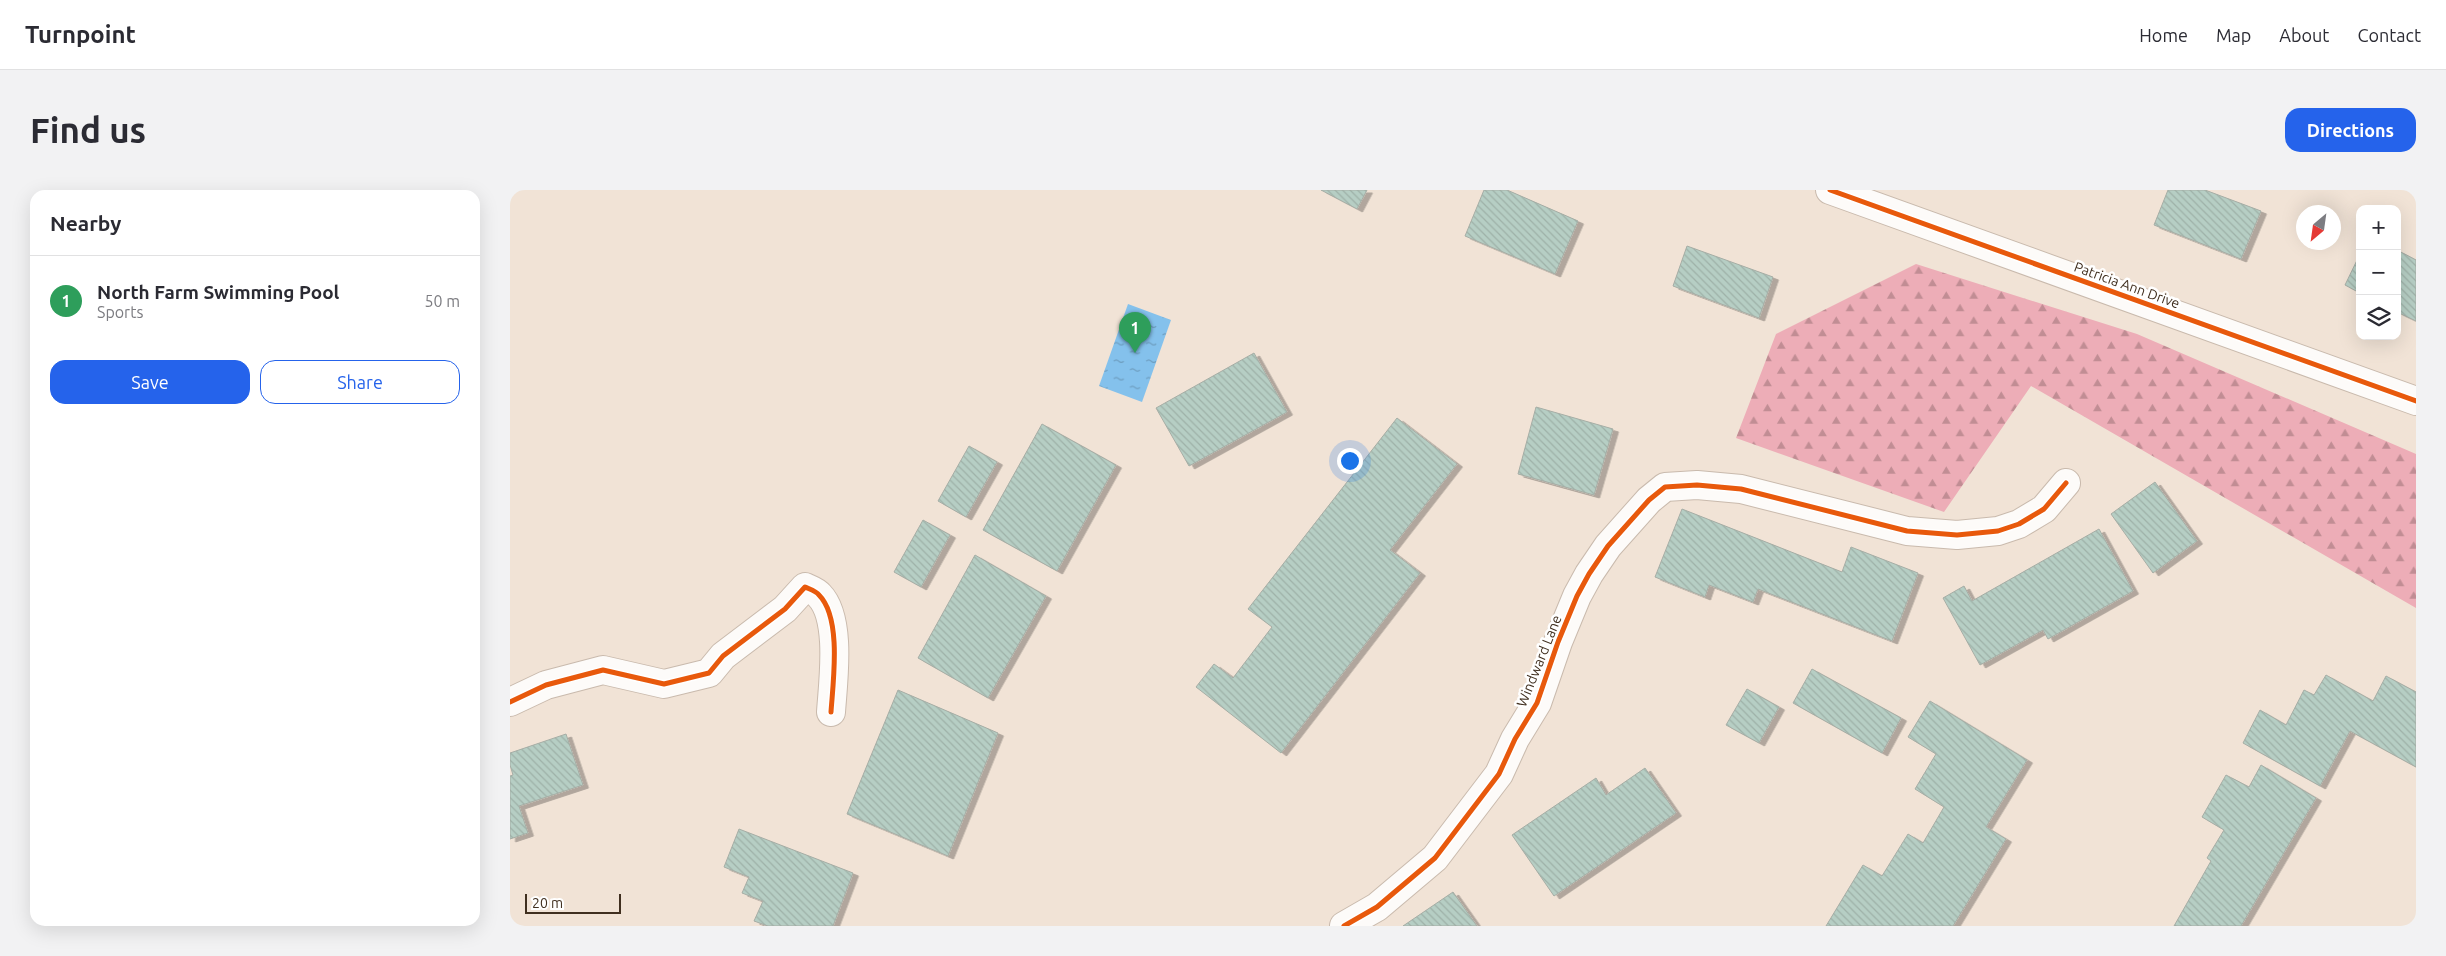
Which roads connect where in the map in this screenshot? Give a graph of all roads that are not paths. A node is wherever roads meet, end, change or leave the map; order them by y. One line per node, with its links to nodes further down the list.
1 (1832, 190): 2 (street, Patricia Ann Drive)
2 (2416, 401)
3 (2066, 483): 6 (street, Windward Lane)
4 (510, 702): 5 (street)
5 (830, 712)
6 (1344, 926)

